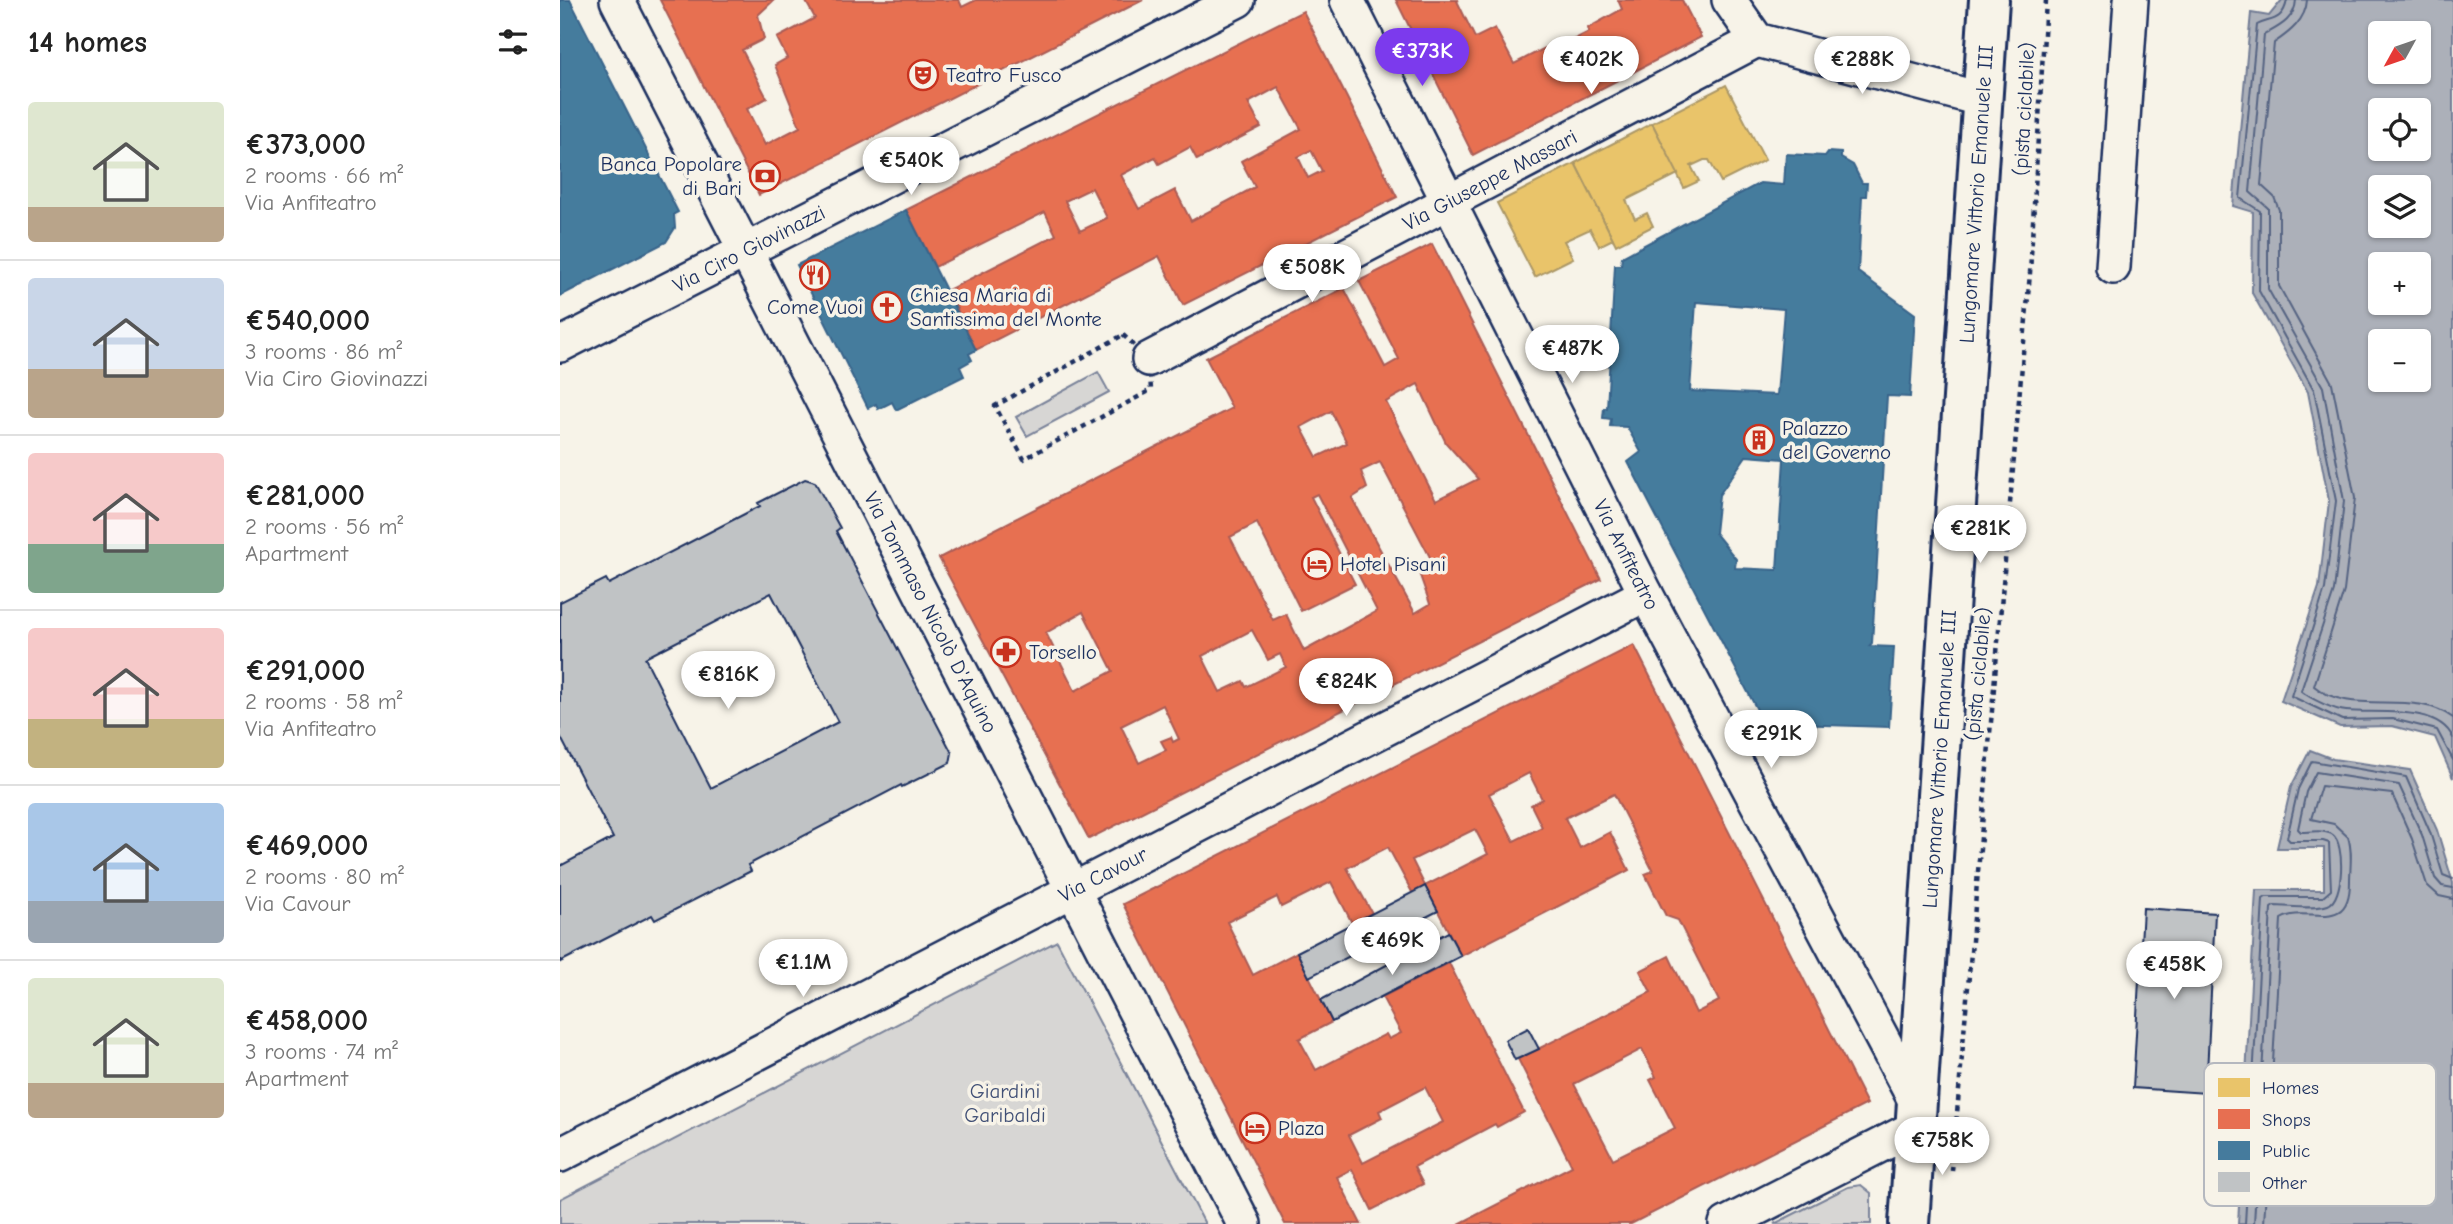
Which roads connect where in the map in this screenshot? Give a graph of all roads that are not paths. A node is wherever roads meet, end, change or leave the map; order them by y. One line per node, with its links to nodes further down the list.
1 (617, 0): 10 (street, Via Tommaso Nicolò D'Aquino)
2 (1238, 0): 10 (street, Via Ciro Giovinazzi)
3 (1347, 0): 9 (street, Via Anfiteatro)
4 (1729, 0): 7 (street)
5 (1989, 0): 8 (main road, Lungomare Vittorio Emanuele III)
6 (2131, 0): 11 (street)
7 (1757, 40): 8 (street); 9 (street, Via Giuseppe Massari)
8 (1980, 99): 16 (main road, Lungomare Vittorio Emanuele III)
9 (1449, 200): 13 (street, Via Giuseppe Massari); 14 (street, Via Anfiteatro)
10 (745, 251): 12 (street, Via Ciro Giovinazzi); 15 (street, Via Tommaso Nicolò D'Aquino)
11 (2113, 267)
12 (560, 345)
13 (1149, 359)
14 (1646, 594): 15 (street, Via Cavour); 16 (street, Via Anfiteatro)
15 (1071, 891): 17 (street, Via Cavour); 18 (street, Via Tommaso Nicolò D'Aquino)
16 (1917, 1115): 19 (street); 20 (main road, Lungomare Vittorio Emanuele III)
17 (560, 1155)
18 (1244, 1224)
19 (1726, 1224)
20 (1909, 1224)

